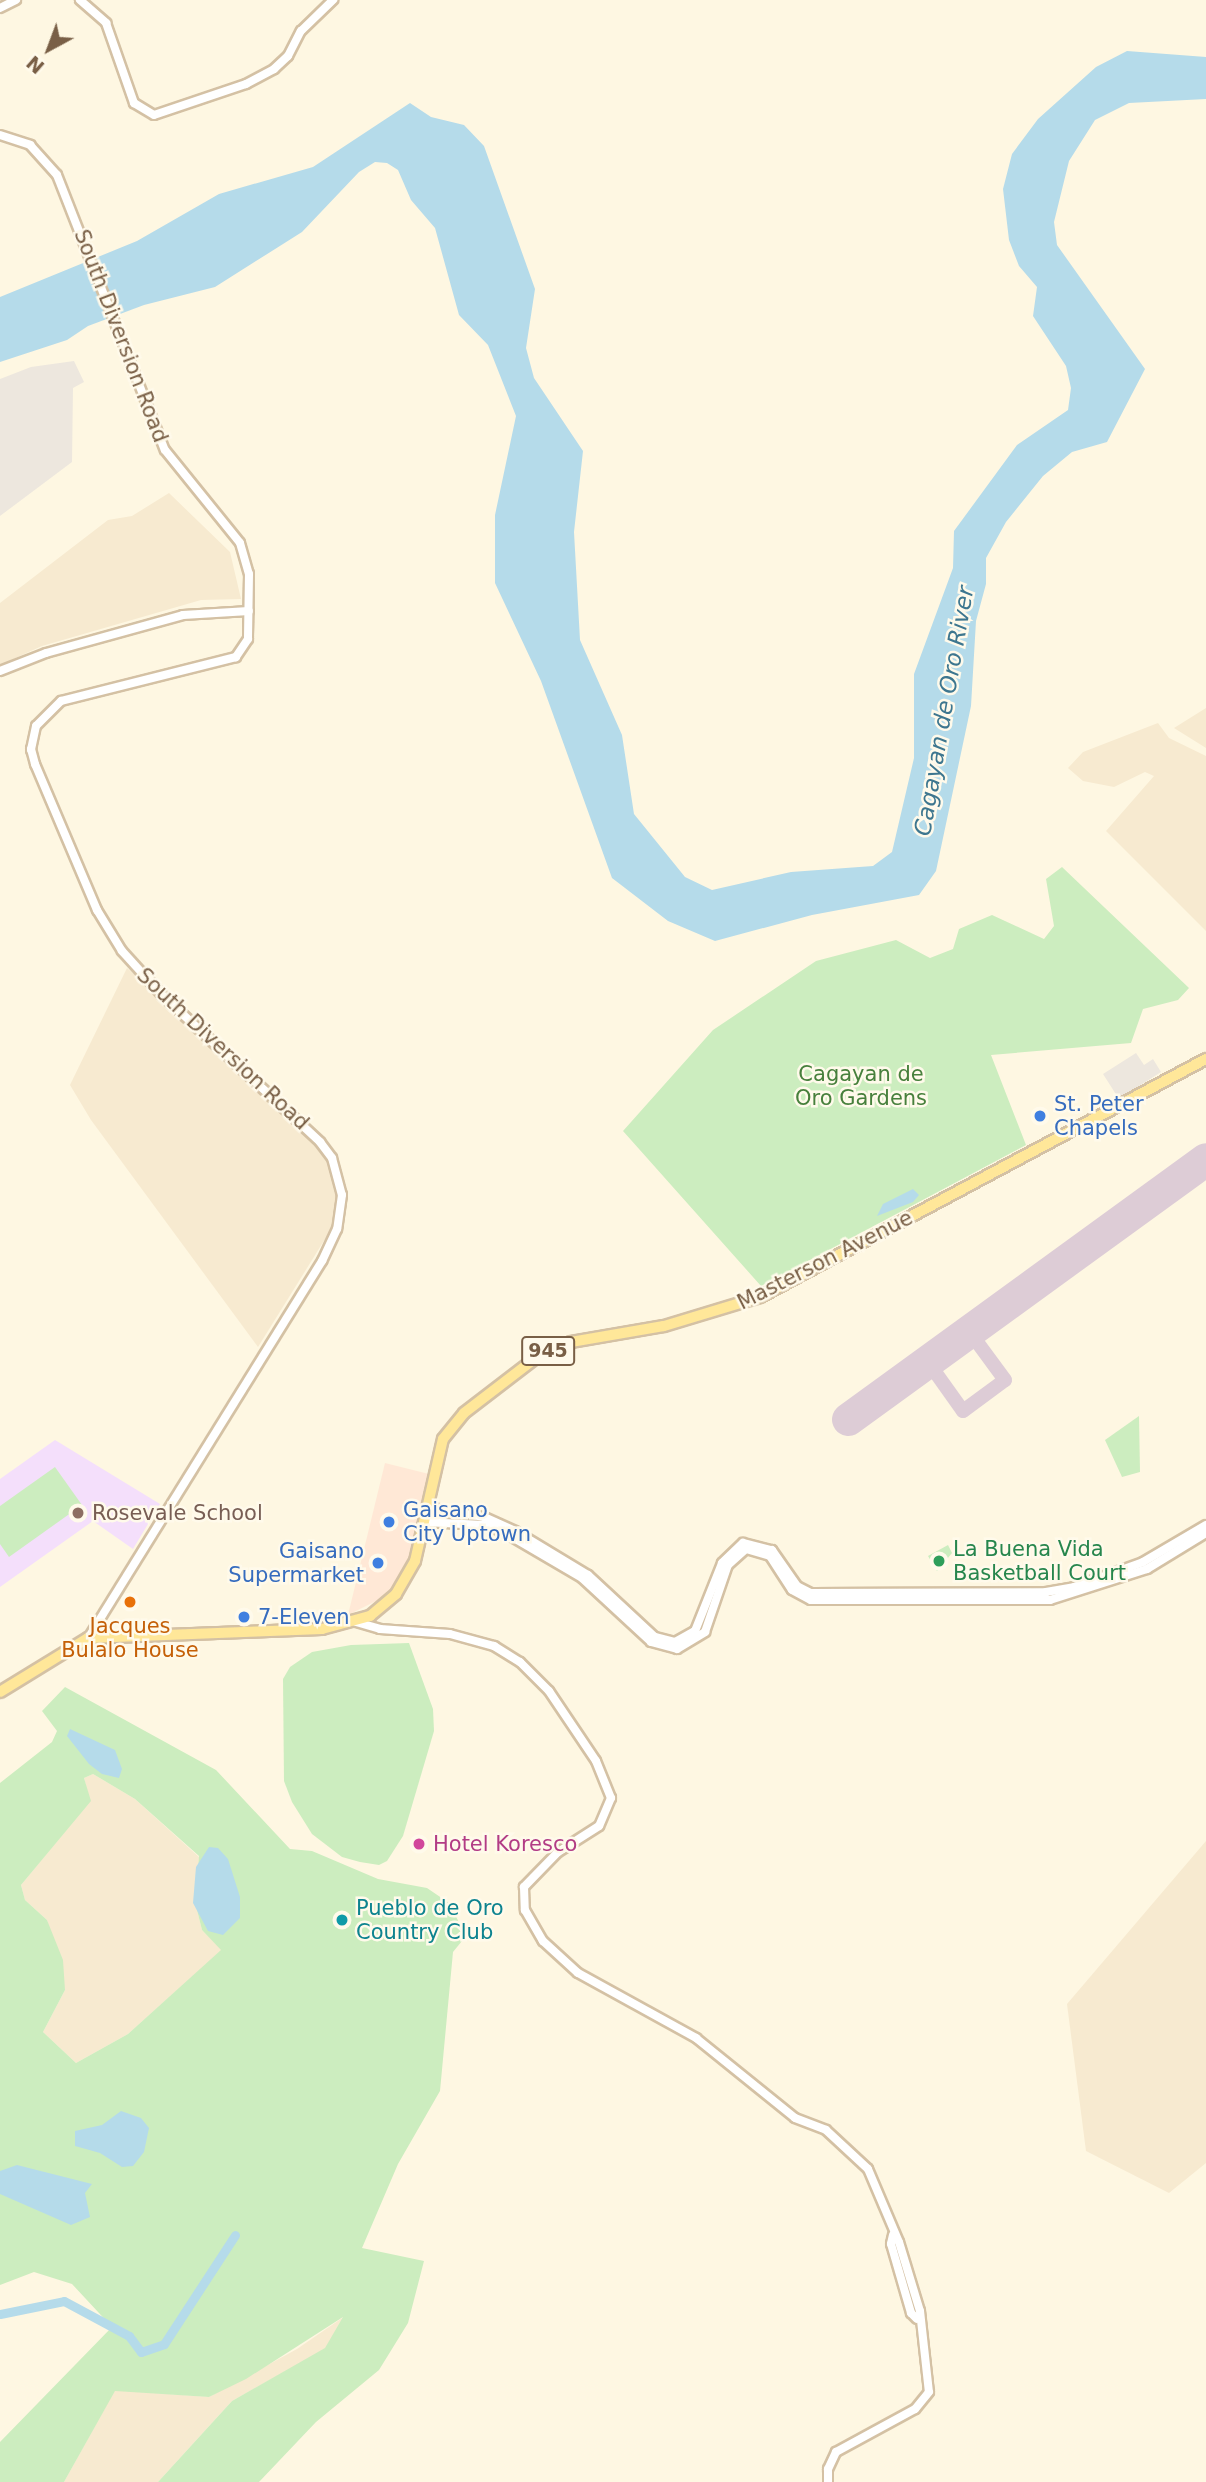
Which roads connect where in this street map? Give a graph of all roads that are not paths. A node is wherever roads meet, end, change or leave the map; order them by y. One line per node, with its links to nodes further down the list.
1 (16, 0): 4 (street)
2 (80, 0): 3 (street)
3 (333, 0)
4 (0, 8)
5 (0, 135): 6 (street, South Diversion Road)
6 (249, 611): 7 (street); 18 (street, South Diversion Road)
7 (0, 671)
8 (1206, 1059): 9 (main road, Masterson Avenue / 945)
9 (427, 1507): 10 (street); 12 (main road, Masterson Avenue / 945)
10 (455, 1511): 11 (street); 13 (street)
11 (484, 1521): 13 (street); 16 (street)
12 (424, 1522): 13 (street); 17 (main road, Masterson Avenue / 945)
13 (453, 1522)
14 (1206, 1525): 16 (street)
15 (1206, 1533): 16 (street)
16 (836, 1596)
17 (356, 1622): 18 (main road, Masterson Avenue / 945); 20 (street)
18 (88, 1637): 19 (main road)
19 (0, 1692)
20 (828, 2482)

